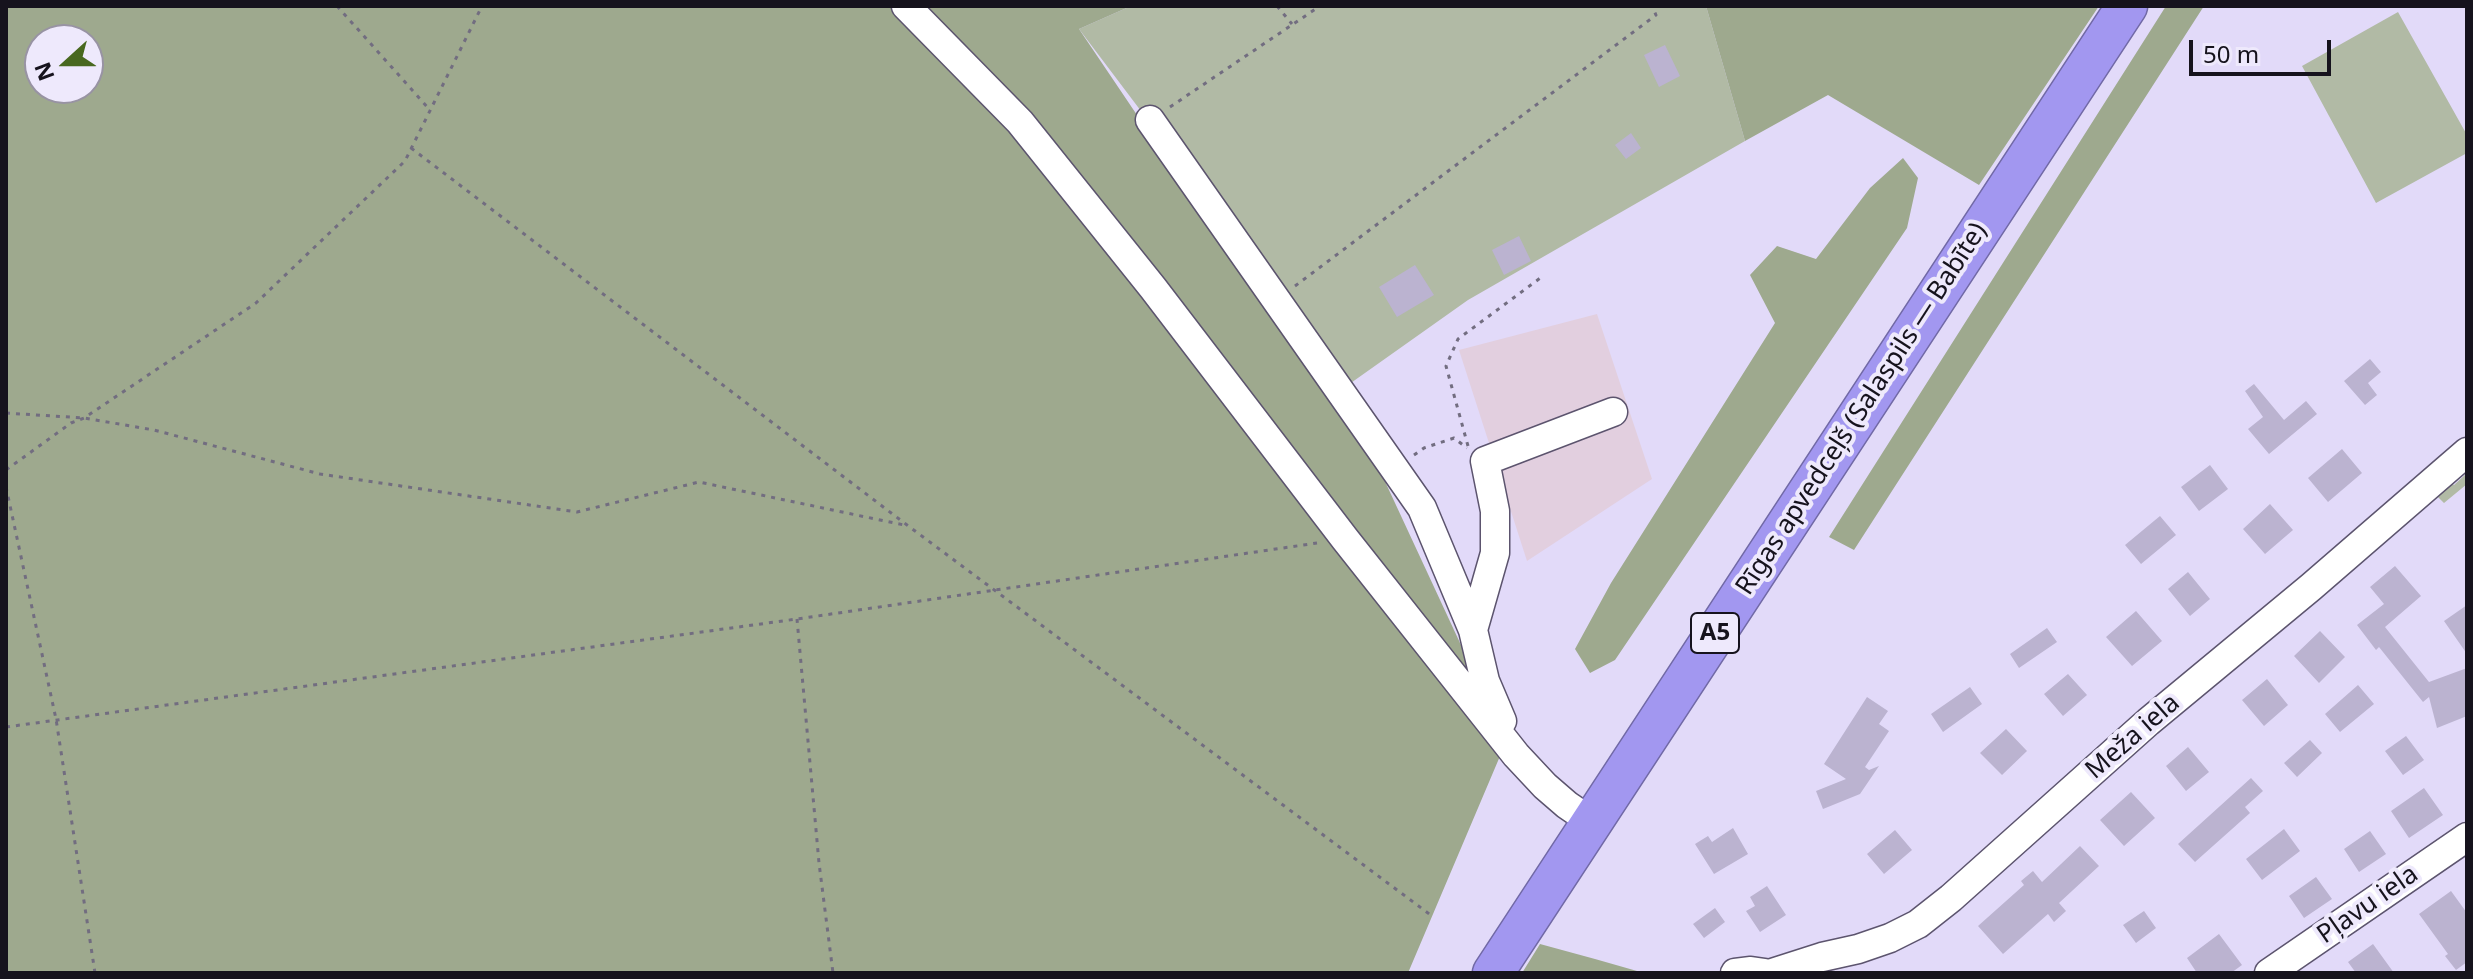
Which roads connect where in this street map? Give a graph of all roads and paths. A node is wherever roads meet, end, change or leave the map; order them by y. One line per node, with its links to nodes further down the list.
1 (337, 6): 9 (path)
2 (482, 6): 9 (path)
3 (906, 6): 22 (street)
4 (1277, 6): 8 (path)
5 (1320, 6): 8 (path)
6 (1652, 6): 13 (path)
7 (2127, 6): 29 (highway, Rīgas apvedceļš (Salaspils — Babīte) / A5)
8 (1292, 24): 10 (path)
9 (430, 110): 11 (path)
10 (1150, 120): 13 (street)
11 (411, 148): 16 (path); 21 (path)
12 (1543, 276): 18 (path)
13 (1276, 300): 18 (street)
14 (1613, 412): 25 (street)
15 (6, 413): 16 (path)
16 (84, 418): 19 (path); 21 (path)
17 (2467, 452): 37 (street, Meža iela)
18 (1395, 469): 25 (street)
19 (6, 470)
20 (6, 487): 26 (path)
21 (907, 525): 23 (path)
22 (1345, 539): 23 (path); 28 (street)
23 (994, 590): 24 (path); 31 (path)
24 (797, 619): 26 (path); 33 (path)
25 (1473, 630): 28 (street)
26 (56, 719): 27 (path); 32 (path)
27 (6, 727)
28 (1516, 755): 29 (street)
29 (1592, 822): 34 (highway, Rīgas apvedceļš (Salaspils — Babīte) / A5)
30 (2467, 837): 38 (street, Pļavu iela)
31 (1432, 916)
32 (95, 973)
33 (833, 973)
34 (1493, 973)
35 (1735, 973): 36 (street)
36 (1765, 973)
37 (1772, 973)
38 (2269, 973)

